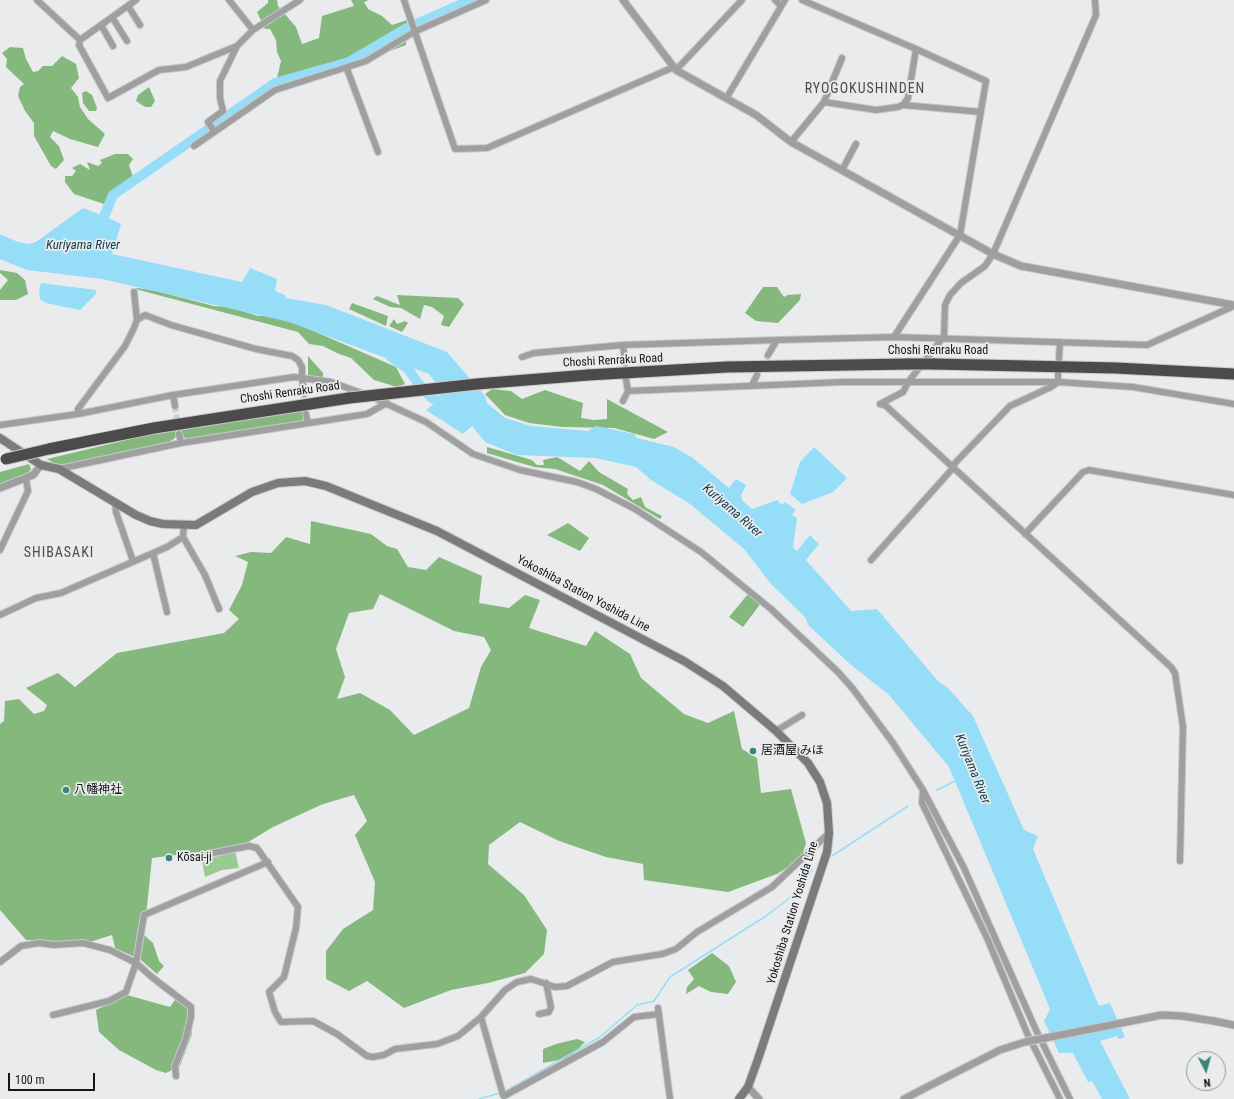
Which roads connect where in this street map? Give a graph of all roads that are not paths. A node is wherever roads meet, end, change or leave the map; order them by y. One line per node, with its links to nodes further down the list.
1 (36, 0): 20 (street)
2 (136, 0): 13 (street)
3 (228, 0): 18 (street)
4 (300, 0): 18 (street)
5 (404, 0): 19 (street)
6 (486, 0): 19 (street)
7 (623, 0): 27 (street)
8 (742, 0): 27 (street)
9 (775, 0): 14 (street)
10 (785, 0): 14 (street)
11 (802, 0): 24 (street)
12 (1095, 0): 39 (street)
13 (128, 6): 15 (street); 17 (street)
14 (781, 6): 28 (street)
15 (112, 17): 16 (street); 21 (street)
16 (102, 24): 20 (street); 22 (street)
17 (140, 25)
18 (253, 30): 23 (street)
19 (414, 32): 26 (street); 27 (street)
20 (80, 40): 23 (street)
21 (127, 41)
22 (113, 46)
23 (237, 46): 32 (street)
24 (916, 49): 30 (street); 31 (street)
25 (842, 58): 29 (street)
26 (347, 69): 32 (street); 36 (street)
27 (675, 69): 28 (street)
28 (727, 97): 33 (street)
29 (824, 102): 30 (street); 33 (street)
30 (903, 105): 31 (street)
31 (981, 112): 38 (street)
32 (214, 131): 35 (street)
33 (791, 142): 37 (street)
34 (856, 144): 37 (street)
35 (194, 146)
36 (378, 152)
37 (842, 170): 38 (street)
38 (960, 235): 39 (street); 43 (street)
39 (993, 254): 41 (street); 45 (street)
40 (134, 292): 42 (street)
41 (1234, 305): 46 (street)
42 (137, 320): 55 (street); 67 (street)
43 (894, 338): 44 (street); 45 (street)
44 (777, 340): 47 (street); 48 (street)
45 (942, 340): 46 (street); 57 (street)
46 (1060, 342): 50 (street)
47 (623, 345): 49 (street); 51 (street)
48 (768, 355)
49 (522, 357)
50 (1059, 358)
51 (625, 363)
52 (1058, 374): 58 (street)
53 (1234, 374): 74 (highway, Choshi Renraku Road, bridge)
54 (757, 375): 59 (street)
55 (302, 378): 61 (street); 62 (street); 64 (street)
56 (626, 379): 60 (street)
57 (909, 381): 58 (street); 59 (street); 76 (street)
58 (1058, 382): 65 (street); 76 (street)
59 (752, 385): 60 (street)
60 (628, 391): 63 (street)
61 (304, 394)
62 (173, 395): 66 (street); 67 (street)
63 (623, 401)
64 (387, 403): 69 (street); 94 (street)
65 (1234, 404)
66 (175, 406)
67 (78, 414): 70 (street)
68 (306, 414): 69 (street)
69 (308, 423): 73 (street)
70 (0, 425)
71 (179, 434): 73 (street)
72 (0, 438): 75 (main road, Yokoshiba Station Yoshida Line)
73 (181, 443): 77 (street)
74 (3, 460)
75 (41, 465): 77 (main road, Yokoshiba Station Yoshida Line); 78 (street)
76 (953, 468): 83 (street); 87 (street)
77 (59, 469): 81 (main road, Yokoshiba Station Yoshida Line)
78 (26, 479): 79 (street); 85 (street)
79 (0, 488)
80 (1234, 495): 83 (street)
81 (115, 504): 82 (main road, Yokoshiba Station Yoshida Line); 88 (street)
82 (184, 525): 84 (street); 93 (main road, Yokoshiba Station Yoshida Line)
83 (1025, 534): 97 (street)
84 (183, 537): 86 (street); 89 (street)
85 (0, 550)
86 (153, 553): 88 (street); 90 (street)
87 (871, 560)
88 (133, 561): 91 (street)
89 (219, 610)
90 (167, 612)
91 (0, 615)
92 (802, 714): 93 (street)
93 (776, 731): 95 (main road, Yokoshiba Station Yoshida Line)
94 (923, 790): 112 (street); 113 (street)
95 (829, 832): 101 (street); 107 (main road, Yokoshiba Station Yoshida Line)
96 (208, 854): 98 (street)
97 (1180, 861)
98 (268, 862): 100 (street); 104 (street)
99 (0, 962): 100 (street)
100 (136, 963): 103 (street); 106 (street)
101 (546, 983): 102 (street); 104 (street)
102 (539, 1014)
103 (54, 1015)
104 (481, 1017): 108 (street)
105 (1234, 1025): 111 (street, bridge)
106 (176, 1076)
107 (748, 1087): 109 (main road, Yokoshiba Station Yoshida Line); 110 (street)
108 (670, 1099)
109 (739, 1099)
110 (759, 1099)
111 (904, 1099)
112 (1060, 1099)
113 (1070, 1099)

